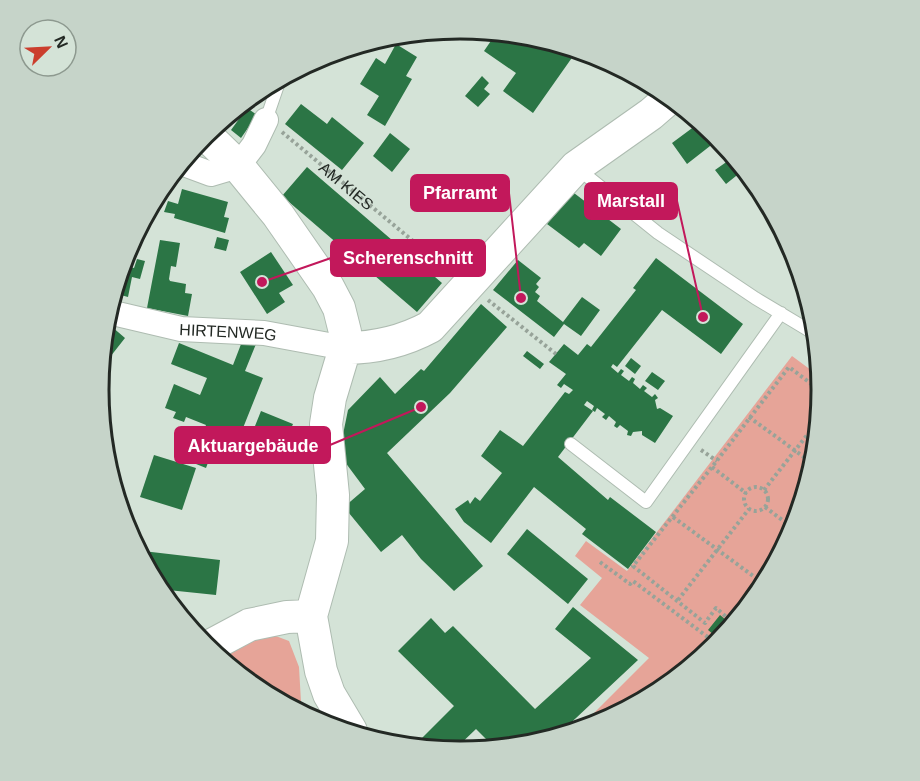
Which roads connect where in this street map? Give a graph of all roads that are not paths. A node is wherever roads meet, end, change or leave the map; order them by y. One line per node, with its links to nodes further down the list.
1 (276, 91): 3 (lane)
2 (663, 104): 7 (street)
3 (266, 120): 6 (street)
4 (212, 141): 6 (street)
5 (190, 166): 6 (street)
6 (238, 166): 11 (street)
7 (576, 167): 8 (lane); 11 (street)
8 (781, 313): 10 (lane); 12 (lane)
9 (117, 315): 11 (street, HIRTENWEG)
10 (806, 329)
11 (345, 348): 13 (street)
12 (571, 444)
13 (311, 616): 14 (street); 15 (street)
14 (215, 643)
15 (346, 723)

